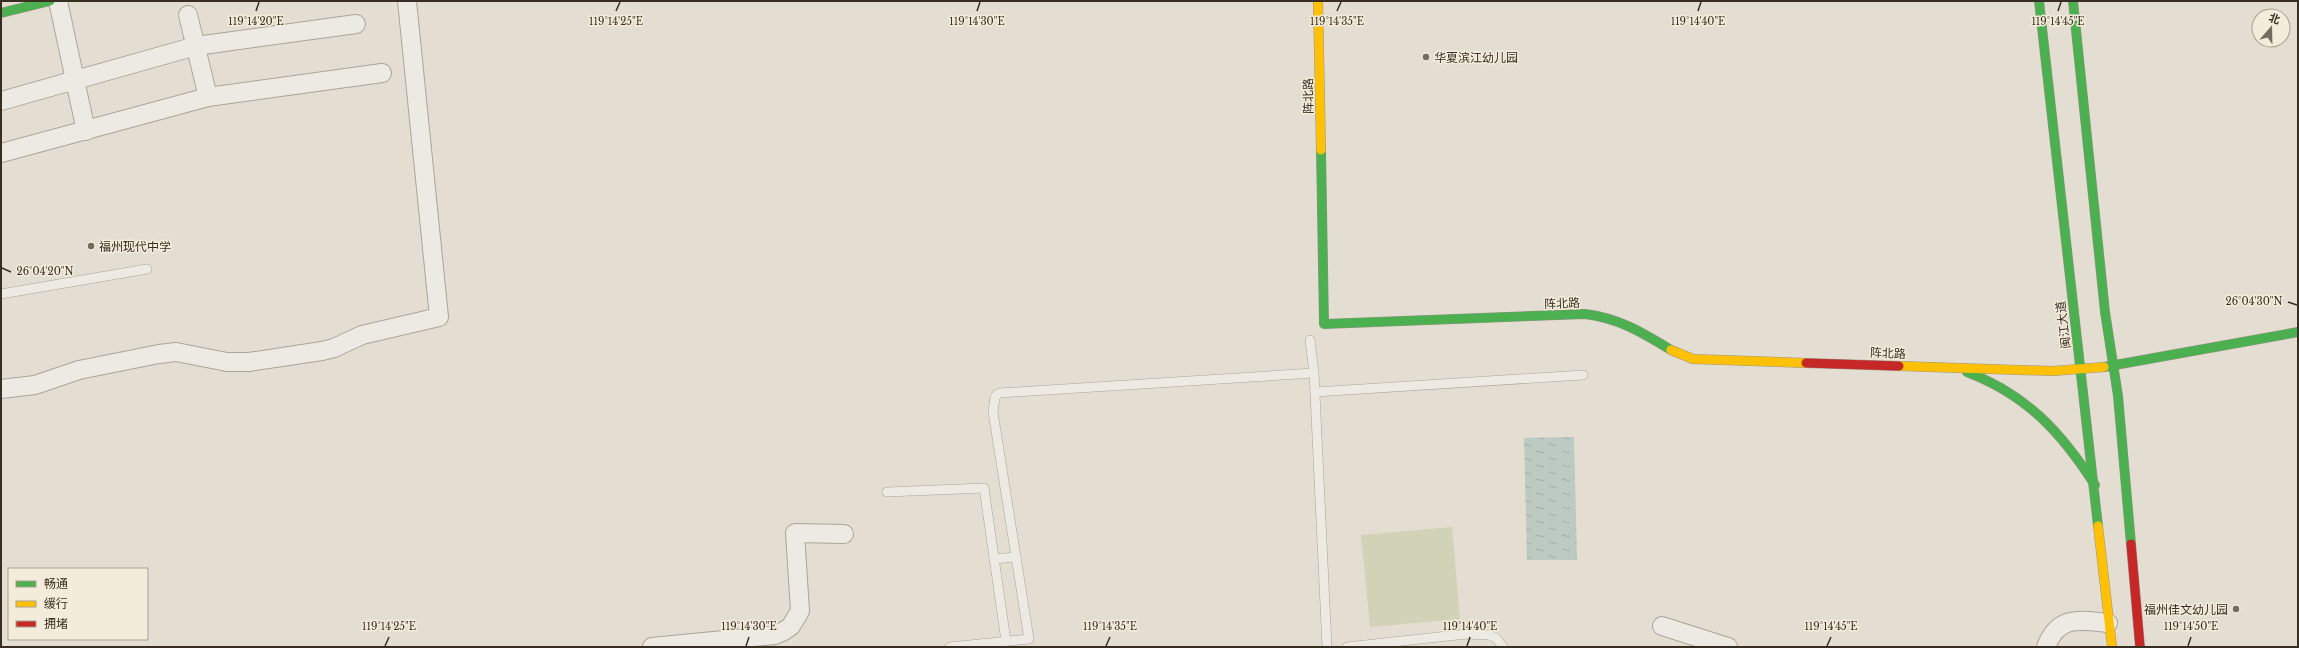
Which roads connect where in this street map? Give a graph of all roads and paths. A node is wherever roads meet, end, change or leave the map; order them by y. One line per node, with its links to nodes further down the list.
1 (50, 1): 7 (street)
2 (58, 1): 12 (street)
3 (407, 1): 26 (street)
4 (1318, 1): 22 (street, 阵北路)
5 (2039, 1): 23 (street, 闽江大道)
6 (2073, 1): 21 (street)
7 (1, 13)
8 (188, 15): 10 (street)
9 (356, 24): 10 (street)
10 (196, 46): 12 (street); 13 (street)
11 (382, 73): 13 (street)
12 (75, 80): 14 (street); 15 (street)
13 (208, 98): 15 (street)
14 (1, 101)
15 (86, 131): 16 (street)
16 (1, 153)
17 (147, 269): 18 (lane)
18 (1, 294)
19 (2298, 332): 21 (street, 阵北路)
20 (1310, 340): 24 (lane)
21 (2114, 366): 23 (street, 阵北路); 44 (street)
22 (1951, 367): 23 (street, 阵北路); 28 (street)
23 (2080, 369): 28 (street, 闽江大道)
24 (1314, 373): 27 (lane); 31 (lane)
25 (1583, 375): 27 (lane)
26 (1, 389)
27 (1315, 392): 38 (lane)
28 (2095, 485): 33 (street, 闽江大道)
29 (887, 492): 32 (lane)
30 (844, 534): 36 (street)
31 (1016, 557): 32 (lane); 35 (lane)
32 (994, 559): 35 (lane)
33 (2108, 623): 42 (street); 43 (street, 闽江大道)
34 (1662, 626): 41 (street)
35 (1006, 641): 37 (lane)
36 (652, 647)
37 (950, 647)
38 (1327, 647)
39 (1347, 647): 40 (lane)
40 (1503, 647)
41 (1728, 647)
42 (2046, 647)
43 (2112, 647)
44 (2140, 647)

